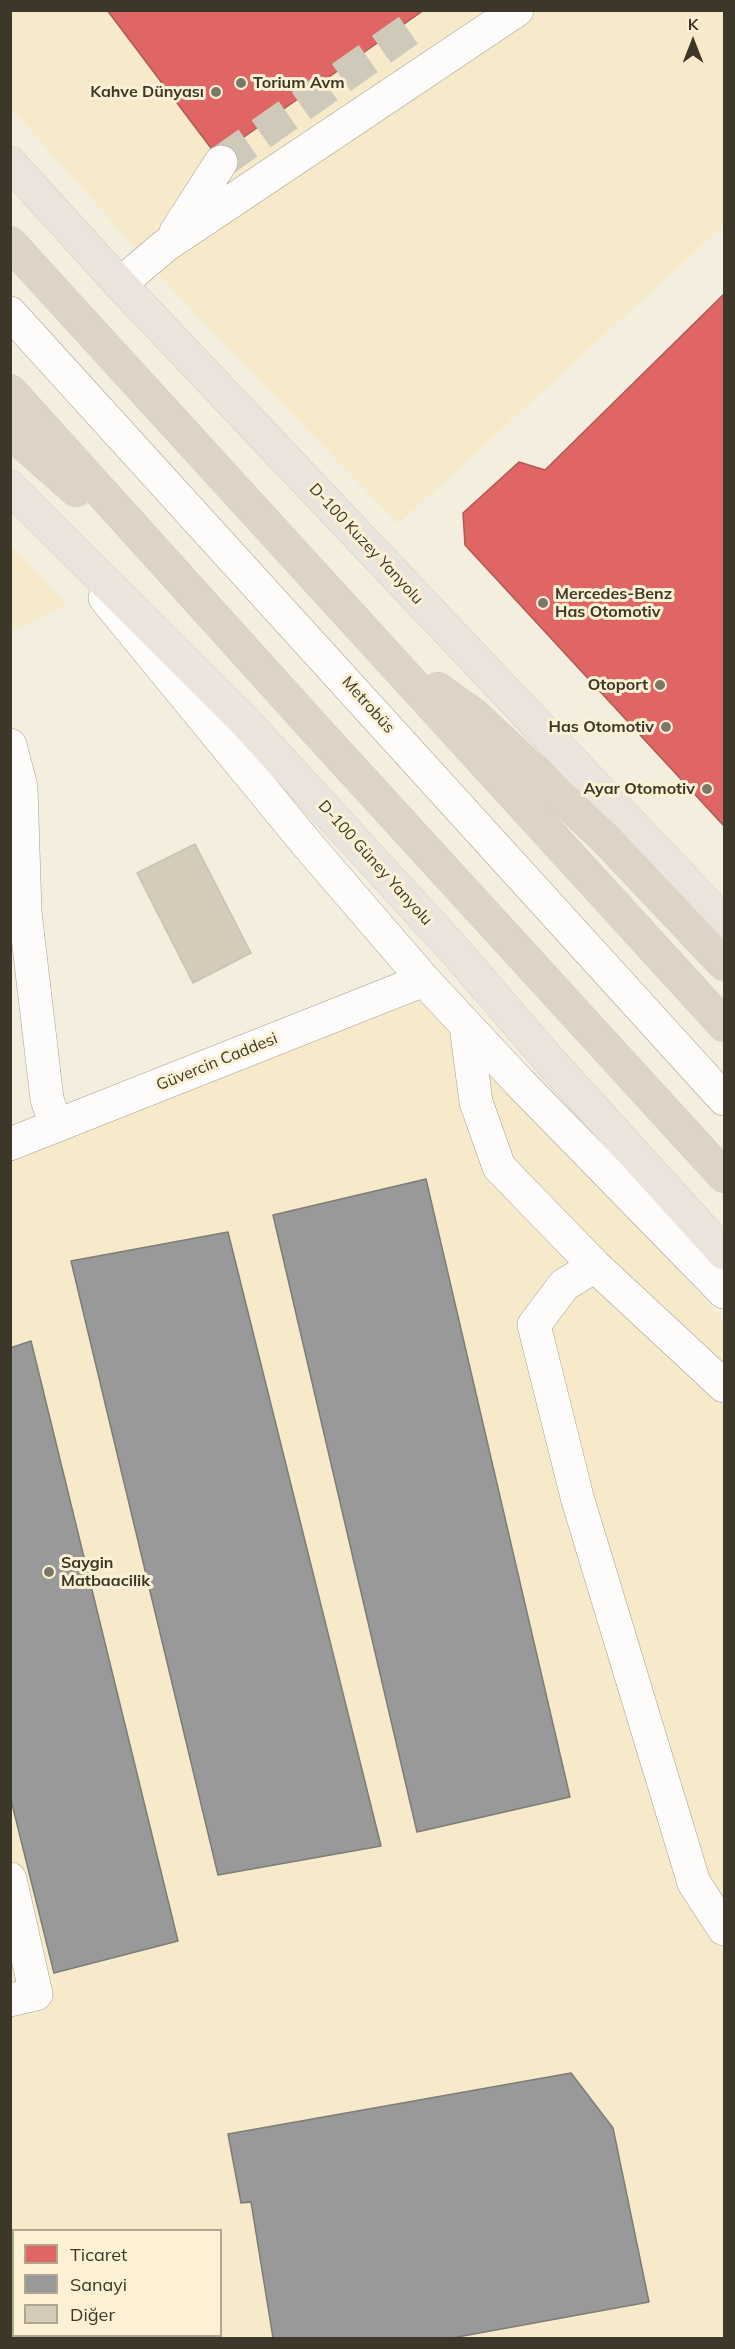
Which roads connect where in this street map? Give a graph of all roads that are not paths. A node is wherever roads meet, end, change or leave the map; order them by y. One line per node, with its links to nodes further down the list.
1 (517, 10): 5 (street)
2 (221, 162): 5 (street)
3 (10, 163): 6 (main road, D-100 Kuzey Yanyolu)
4 (10, 243): 13 (highway)
5 (166, 245): 6 (street)
6 (120, 284): 15 (main road, D-100 Kuzey Yanyolu)
7 (10, 313): 20 (street, Metrobüs)
8 (10, 391): 12 (highway)
9 (10, 432): 12 (highway)
10 (10, 487): 11 (main road, D-100 Güney Yanyolu)
11 (83, 560): 17 (street); 24 (main road, D-100 Güney Yanyolu)
12 (163, 561): 23 (highway)
13 (383, 650): 16 (highway); 19 (highway)
14 (10, 745): 21 (street)
15 (724, 921)
16 (724, 964)
17 (424, 980): 18 (street); 21 (street, Güvercin Caddesi)
18 (466, 1025): 25 (street); 26 (street)
19 (724, 1025)
20 (724, 1099)
21 (56, 1126): 22 (street, Güvercin Caddesi)
22 (10, 1144)
23 (724, 1176)
24 (724, 1253)
25 (595, 1266): 27 (street); 29 (street)
26 (724, 1292)
27 (724, 1386)
28 (10, 1879): 30 (street)
29 (724, 1929)
30 (10, 2000)

